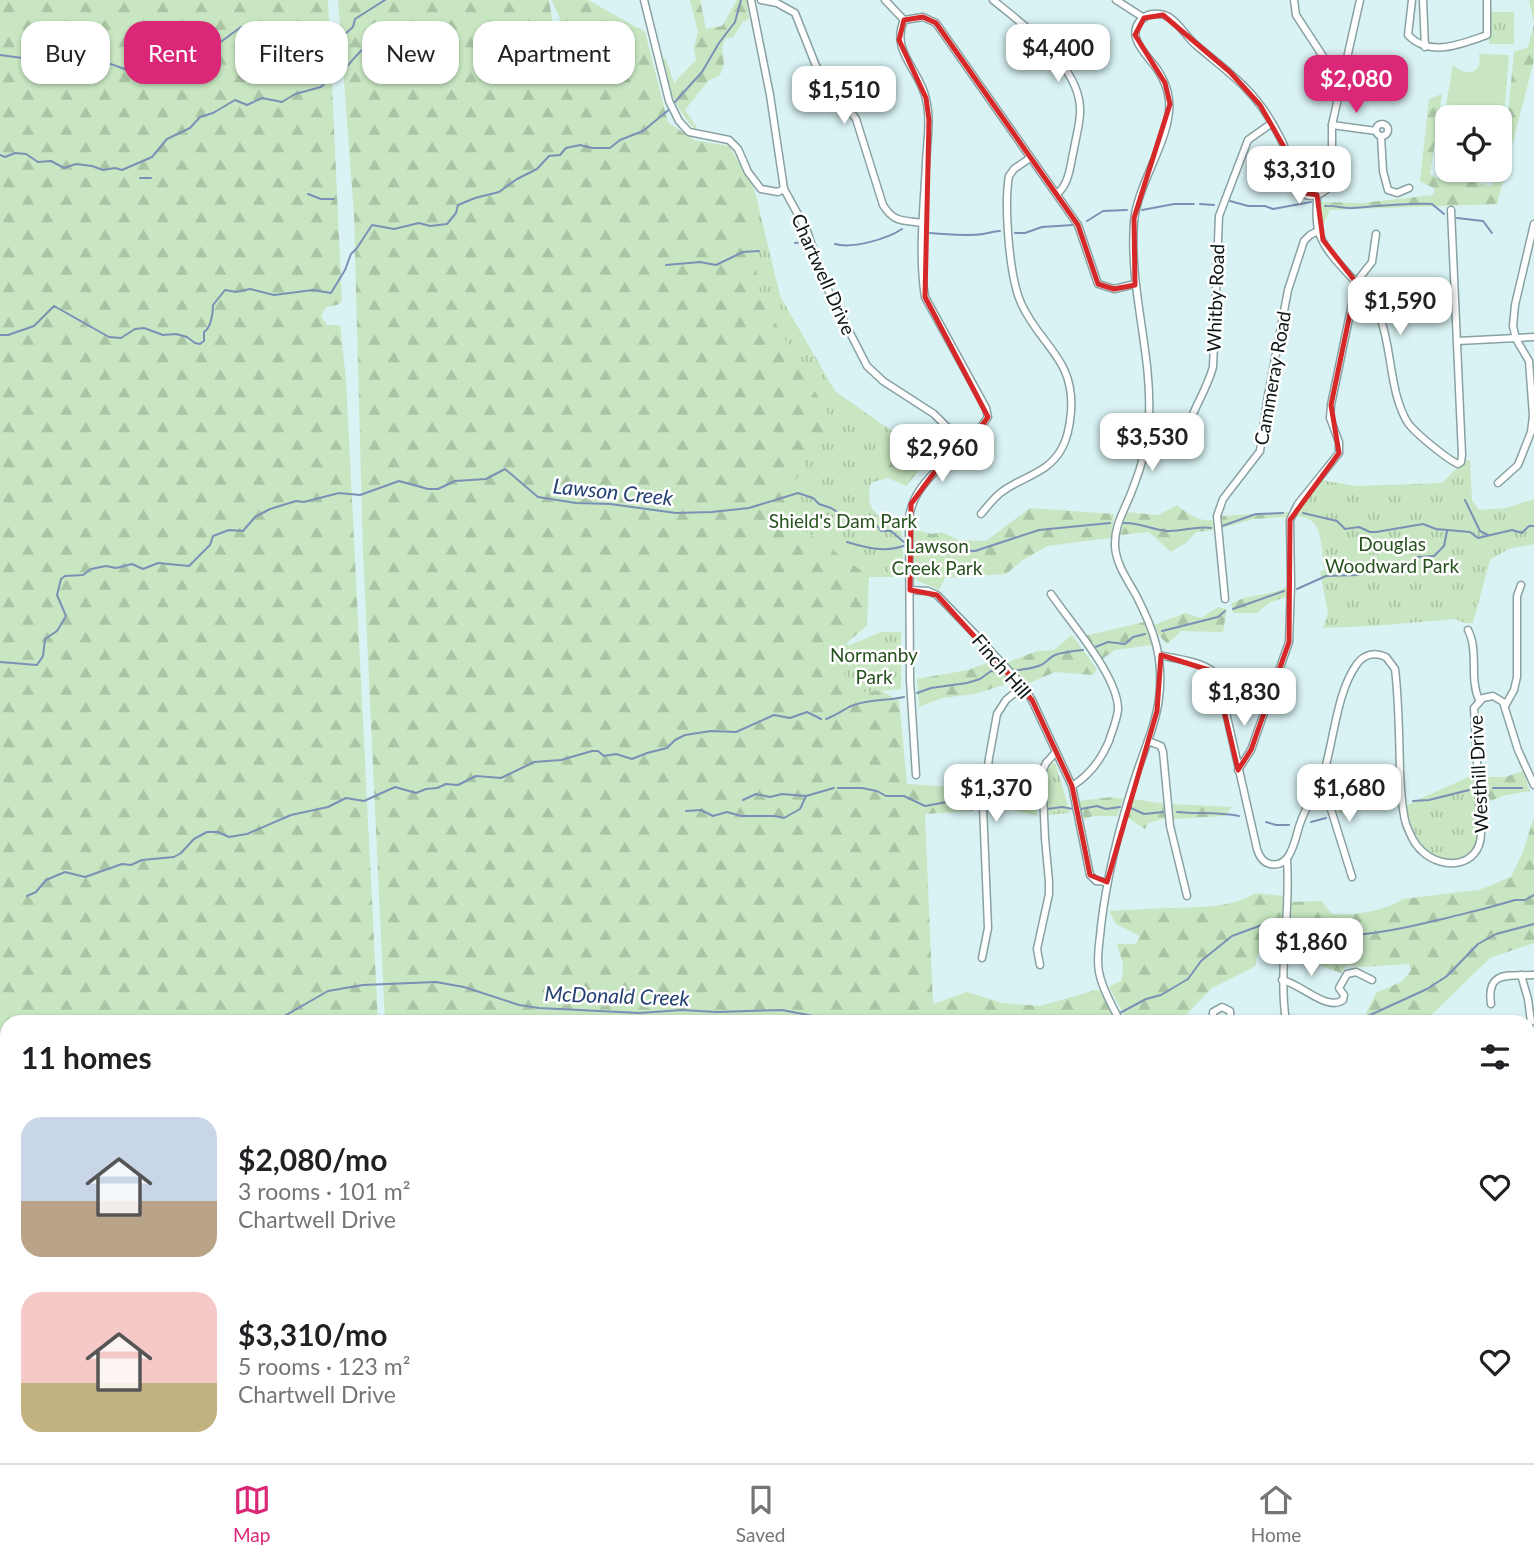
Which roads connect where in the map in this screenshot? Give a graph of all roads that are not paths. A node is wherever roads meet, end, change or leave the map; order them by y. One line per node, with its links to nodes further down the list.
1 (644, 0): 20 (street)
2 (751, 0): 20 (street)
3 (761, 0): 24 (street)
4 (885, 0): 13 (street)
5 (993, 0): 21 (street)
6 (1116, 0): 12 (street)
7 (1294, 0): 15 (street)
8 (1360, 0): 15 (street)
9 (1412, 0): 14 (street)
10 (1423, 0): 14 (street)
11 (1487, 0): 14 (street)
12 (1143, 18): 16 (street); 29 (street)
13 (904, 20): 18 (street); 24 (street)
14 (1425, 47)
15 (1343, 74): 17 (street)
16 (1272, 123): 22 (street); 37 (street, Whitby Road)
17 (1332, 125): 19 (street); 22 (street)
18 (1030, 158): 21 (street); 39 (street)
19 (1409, 188)
20 (784, 189): 36 (street, Chartwell Drive)
21 (1057, 194): 29 (street)
22 (1317, 195): 26 (street)
23 (1451, 211): 33 (street)
24 (923, 223): 36 (street)
25 (1534, 224): 32 (street)
26 (1318, 231): 28 (street); 43 (street, Cammeray Road)
27 (1376, 234): 28 (street)
28 (1357, 281): 30 (street)
29 (1135, 284): 45 (street)
30 (1363, 290): 33 (street); 51 (street)
31 (1534, 337): 32 (street)
32 (1516, 339): 33 (street); 34 (street)
33 (1458, 341)
34 (1533, 416): 35 (street)
35 (1532, 432): 38 (street)
36 (961, 436): 41 (street)
37 (1183, 443)
38 (1498, 483)
39 (981, 514)
40 (1521, 585): 48 (street)
41 (910, 590): 46 (street, Finch Hill); 52 (street)
42 (1051, 594): 54 (street)
43 (1225, 599)
44 (1468, 629): 47 (street)
45 (1160, 655): 49 (street); 51 (street)
46 (1023, 686): 50 (street, Finch Hill); 60 (street)
47 (1479, 700): 48 (street, Westhill Drive); 55 (street, Westhill Drive)
48 (1505, 706): 53 (street, Westhill Drive)
49 (1148, 741): 58 (street); 59 (street)
50 (1055, 753): 54 (street, Finch Hill); 61 (street)
51 (1238, 770): 56 (street)
52 (916, 775)
53 (1534, 785)
54 (1072, 786): 58 (street, Finch Hill)
55 (1317, 790): 56 (street, Westhill Drive); 57 (street)
56 (1287, 860): 64 (street, Westhill Drive)
57 (1352, 877)
58 (1107, 882): 67 (street)
59 (1187, 896)
60 (982, 958)
61 (1041, 965)
62 (1521, 975): 63 (street); 66 (street); 71 (street)
63 (1534, 975)
64 (1282, 980): 65 (street); 70 (street, Westhill Drive)
65 (1373, 980)
66 (1491, 1004)
67 (1117, 1015)
68 (1213, 1015): 69 (street)
69 (1230, 1015)
70 (1285, 1015)
71 (1530, 1015)

